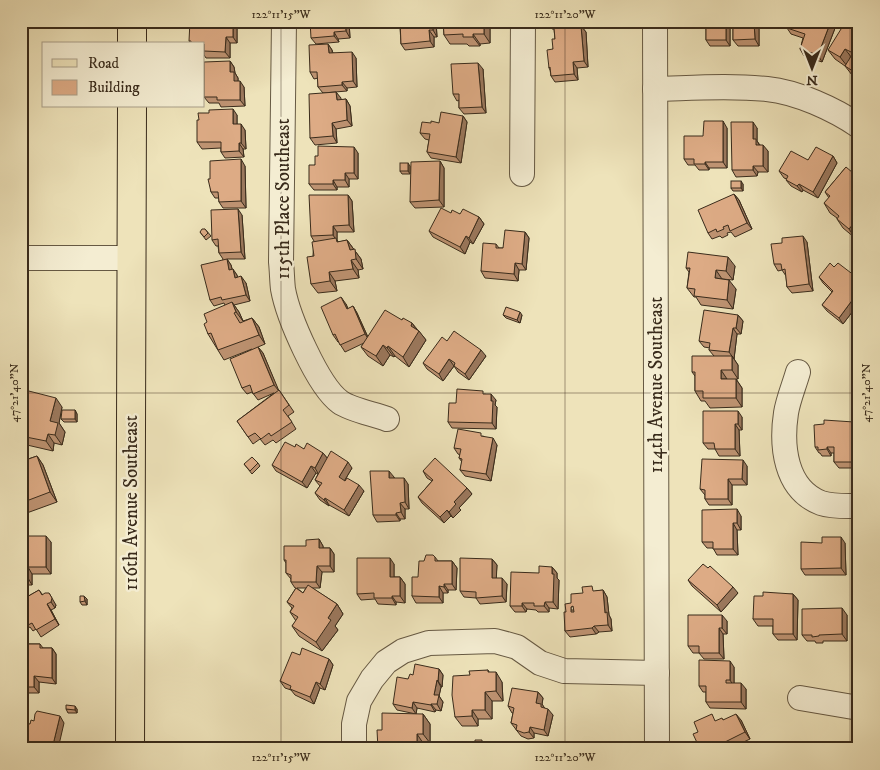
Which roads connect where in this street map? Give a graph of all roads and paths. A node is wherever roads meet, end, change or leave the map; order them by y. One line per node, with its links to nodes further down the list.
1 (132, 21): 5 (main road)
2 (284, 21): 13 (street, 115th Place Southeast)
3 (523, 21): 9 (street)
4 (655, 21): 6 (street, 114th Avenue Southeast)
5 (132, 42)
6 (655, 89): 8 (street); 15 (street, 114th Avenue Southeast)
7 (132, 108): 11 (main road, 116th Avenue Southeast)
8 (859, 126)
9 (522, 174)
10 (21, 258): 11 (street)
11 (132, 258): 18 (main road, 116th Avenue Southeast)
12 (798, 372): 14 (street)
13 (387, 419)
14 (859, 506)
15 (657, 673): 19 (street); 20 (street, 114th Avenue Southeast)
16 (800, 698): 17 (street)
17 (859, 708)
18 (130, 749)
19 (354, 749)
20 (658, 749)

